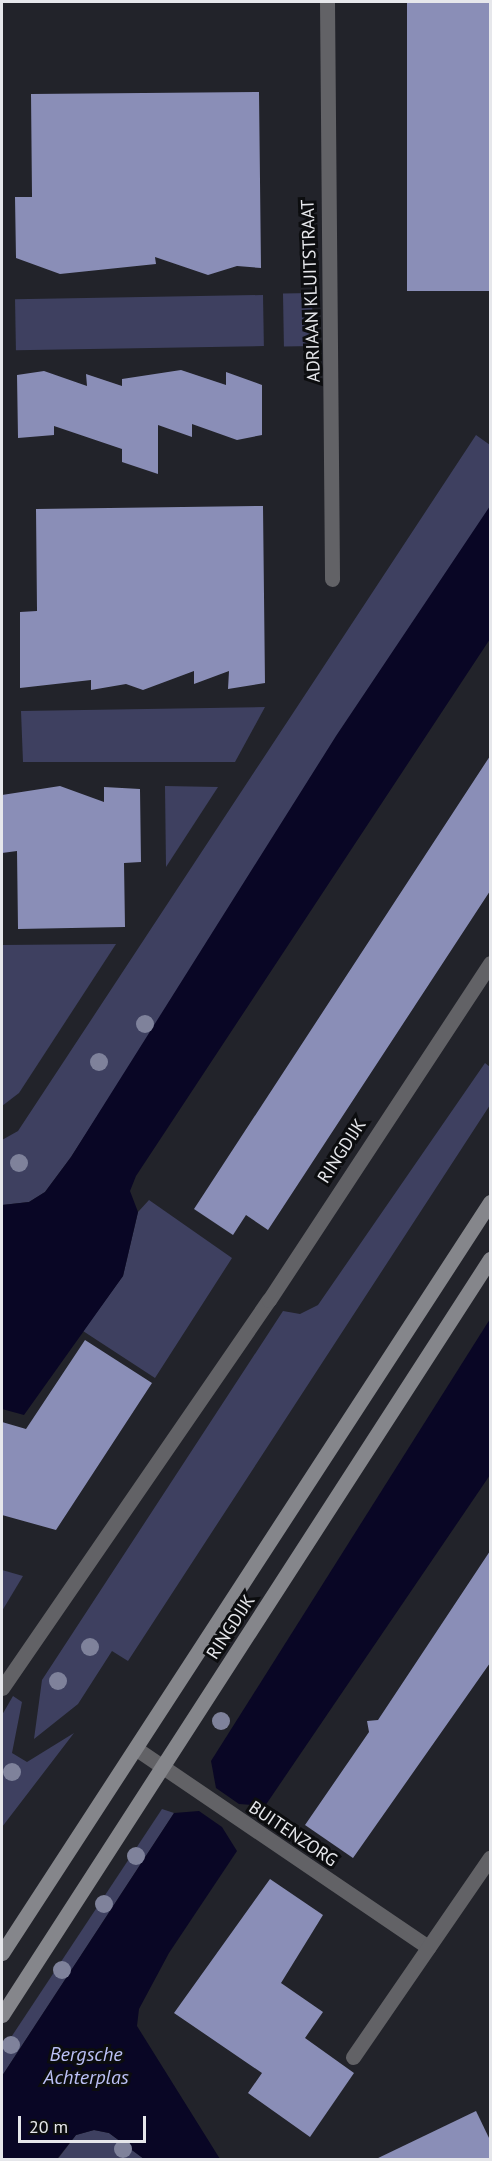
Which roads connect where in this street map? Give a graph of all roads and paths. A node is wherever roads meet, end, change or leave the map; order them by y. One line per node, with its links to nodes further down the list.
1 (327, 2): 2 (street, ADRIAAN KLUITSTRAAT)
2 (332, 579)
3 (490, 963): 6 (street, RINGDIJK)
4 (490, 1202): 7 (street, RINGDIJK)
5 (490, 1259): 8 (street, RINGDIJK)
6 (2, 1688)
7 (138, 1750): 8 (street, BUITENZORG); 11 (street, RINGDIJK)
8 (163, 1768): 10 (street, BUITENZORG); 12 (street, RINGDIJK)
9 (490, 1858): 10 (street)
10 (428, 1947): 13 (street)
11 (2, 1953)
12 (2, 2015)
13 (353, 2056)

